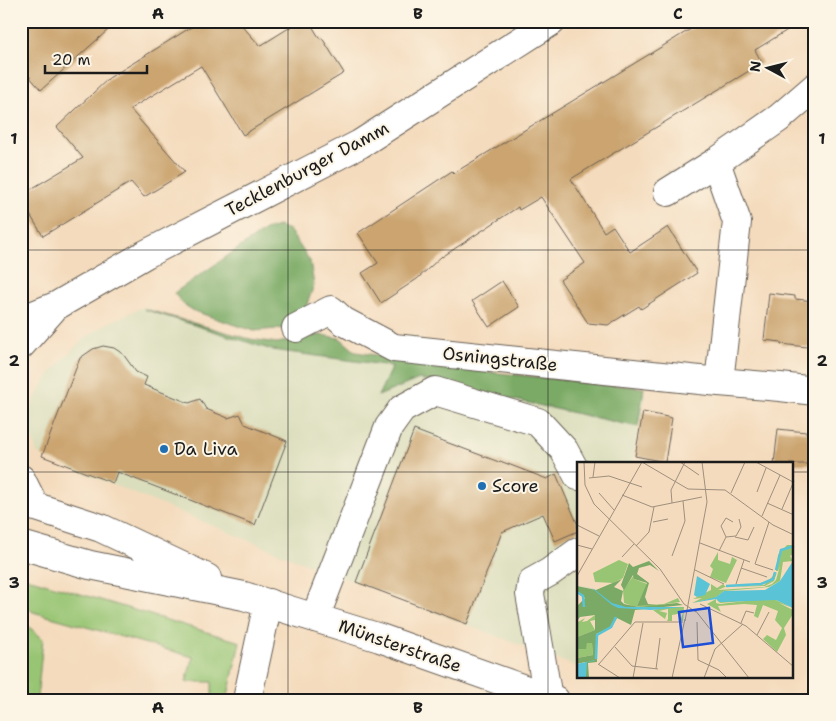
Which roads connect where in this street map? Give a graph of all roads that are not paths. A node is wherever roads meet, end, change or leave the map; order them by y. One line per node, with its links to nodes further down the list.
1 (552, 21): 5 (main road, Tecklenburger Damm)
2 (815, 88): 3 (main road)
3 (716, 162): 4 (main road); 9 (main road)
4 (668, 192)
5 (56, 306): 6 (main road, Tecklenburger Damm); 8 (main road, Tecklenburger Damm)
6 (21, 320)
7 (296, 328): 9 (main road, Osningstraße)
8 (21, 345)
9 (719, 382): 10 (main road, Osningstraße)
10 (815, 391)
11 (577, 474): 17 (main road)
12 (21, 479): 13 (main road)
13 (28, 504): 16 (main road, Münsterstraße)
14 (21, 545): 16 (main road, Münsterstraße)
15 (577, 553): 18 (main road)
16 (256, 600): 17 (main road, Münsterstraße); 19 (main road)
17 (315, 618): 18 (main road, Münsterstraße)
18 (551, 699)
19 (247, 700)

